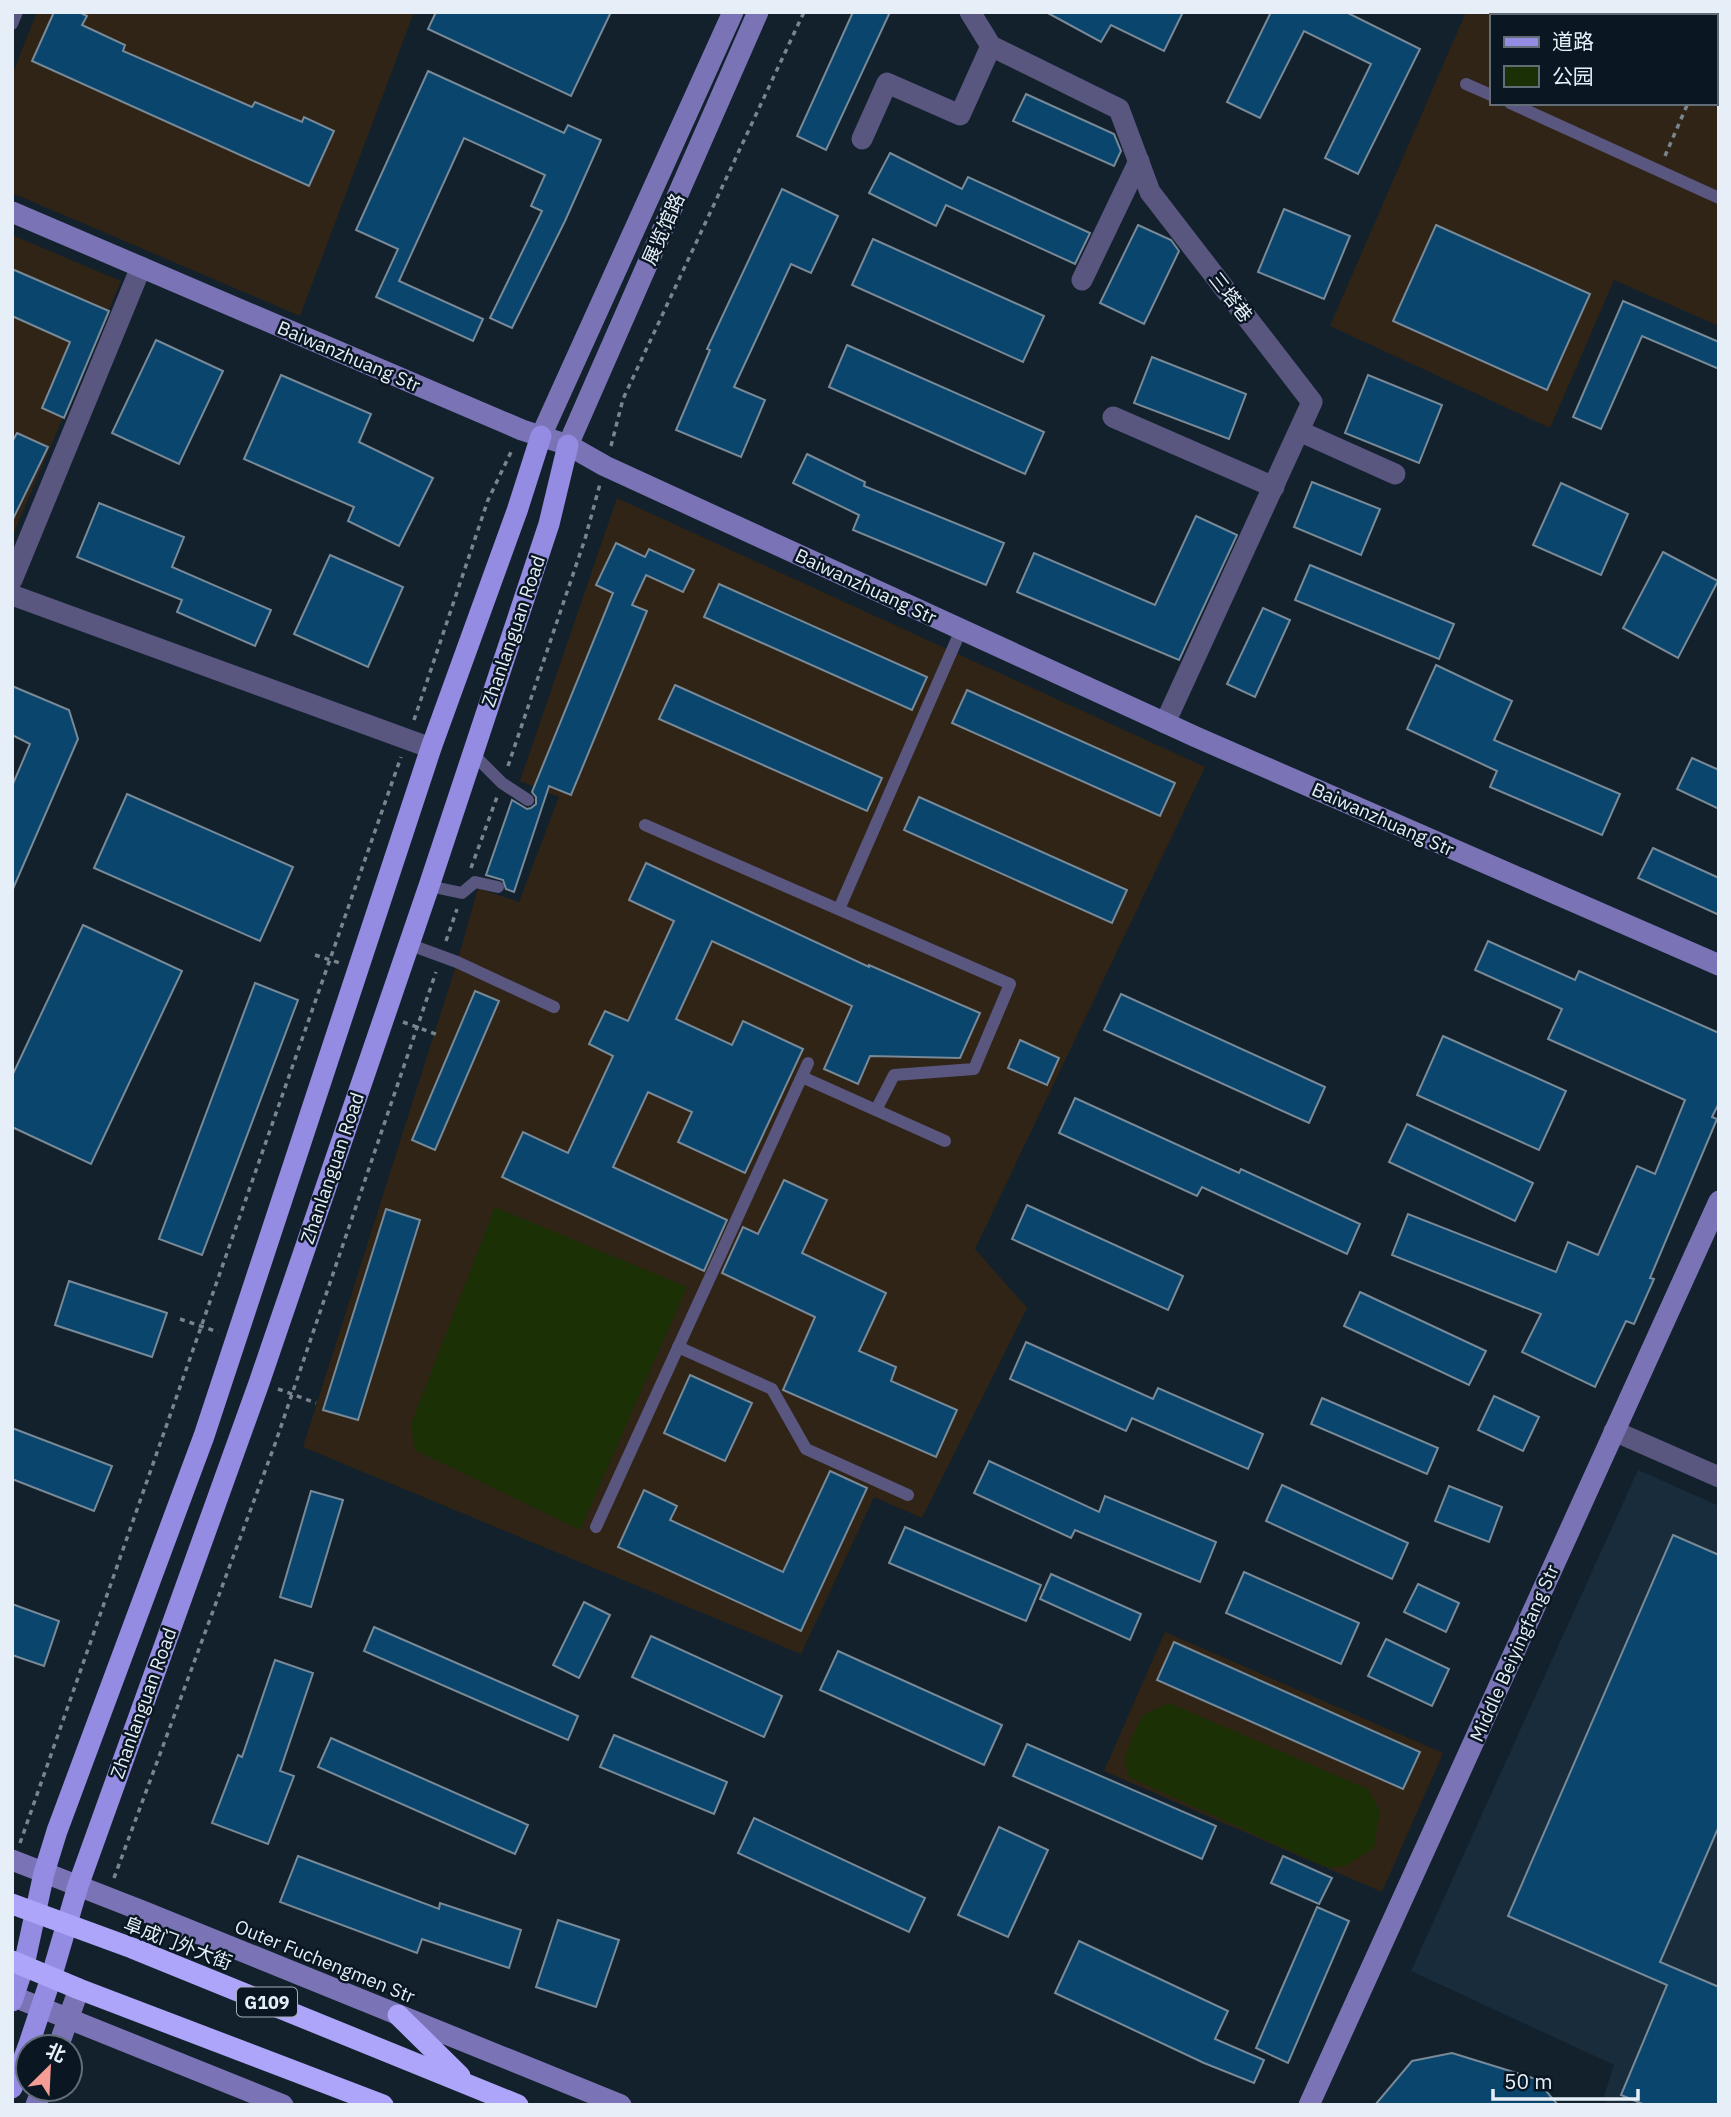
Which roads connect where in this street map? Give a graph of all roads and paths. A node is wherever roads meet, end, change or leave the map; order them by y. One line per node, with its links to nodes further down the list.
1 (17, 12): 6 (lane)
2 (733, 12): 21 (main road, 展览馆路)
3 (758, 12): 22 (main road, 展览馆路)
4 (804, 12): 23 (path)
5 (970, 12): 7 (street)
6 (12, 24)
7 (991, 46): 12 (street); 13 (street, 三塔巷)
8 (1466, 84): 9 (lane)
9 (1490, 95)
10 (1514, 105): 14 (lane)
11 (1687, 105): 14 (path)
12 (862, 139)
13 (1139, 161): 18 (street); 20 (street, 三塔巷)
14 (1658, 171): 15 (lane)
15 (1719, 198)
16 (12, 212): 17 (main road, Baiwanzhuang Str)
17 (141, 267): 21 (main road, Baiwanzhuang Str); 26 (street)
18 (1082, 280)
19 (1113, 417): 25 (street)
20 (1299, 431): 24 (street); 25 (street, 三塔巷)
21 (532, 433): 22 (main road, Baiwanzhuang Str); 30 (path); 31 (main road, Zhanlanguan Road)
22 (568, 445): 23 (main road, Baiwanzhuang Str); 32 (main road, Zhanlanguan Road)
23 (605, 466): 28 (main road, Baiwanzhuang Str); 33 (path)
24 (1395, 474)
25 (1274, 487): 29 (street, 三塔巷)
26 (12, 580)
27 (12, 595): 30 (street)
28 (961, 629): 29 (main road, Baiwanzhuang Str); 39 (lane)
29 (1165, 723): 42 (main road, Baiwanzhuang Str)
30 (407, 739): 31 (street); 54 (path)
31 (431, 748): 55 (main road, Zhanlanguan Road)
32 (472, 753): 33 (lane); 36 (main road, Zhanlanguan Road)
33 (502, 783): 34 (lane); 38 (path)
34 (528, 800)
35 (645, 825): 39 (lane)
36 (429, 886): 38 (lane); 40 (main road, Zhanlanguan Road)
37 (498, 887): 38 (lane)
38 (462, 894): 41 (path)
39 (839, 909): 46 (lane)
40 (408, 944): 41 (lane); 56 (main road, Zhanlanguan Road)
41 (441, 956): 43 (lane); 57 (path)
42 (1719, 965)
43 (554, 1007)
44 (808, 1063): 45 (lane)
45 (802, 1077): 46 (lane); 49 (lane)
46 (876, 1111): 47 (lane)
47 (945, 1141)
48 (1719, 1201): 50 (main road, Middle Beiyingfang Str)
49 (678, 1347): 52 (lane); 53 (lane)
50 (1614, 1431): 51 (street); 75 (main road, Middle Beiyingfang Str)
51 (1719, 1478)
52 (908, 1495)
53 (596, 1527)
54 (12, 1860): 55 (main road, Outer Fuchengmen Str)
55 (44, 1874): 56 (main road, Outer Fuchengmen Str); 59 (main road, Zhanlanguan Road)
56 (78, 1886): 57 (main road, Outer Fuchengmen Str); 60 (main road, Zhanlanguan Road)
57 (107, 1897): 66 (main road, Outer Fuchengmen Str)
58 (12, 1904): 59 (highway, G109)
59 (36, 1913): 60 (highway, G109); 61 (main road, Zhanlanguan Road)
60 (67, 1924): 62 (main road, Zhanlanguan Road); 70 (highway, 阜成门外大街 / G109)
61 (18, 1963): 62 (highway); 64 (main road, Zhanlanguan Road)
62 (51, 1978): 63 (highway); 65 (main road, Zhanlanguan Road)
63 (79, 1989): 67 (main road); 72 (highway)
64 (13, 1998): 65 (main road)
65 (40, 2008): 67 (main road); 68 (main road, Zhanlanguan Road)
66 (398, 2015): 70 (highway); 74 (main road, Outer Fuchengmen Str)
67 (69, 2018): 69 (main road); 71 (main road)
68 (32, 2033)
69 (63, 2033)
70 (467, 2082): 73 (highway, G109)
71 (284, 2105)
72 (383, 2105)
73 (518, 2105)
74 (621, 2105)
75 (1309, 2105)

